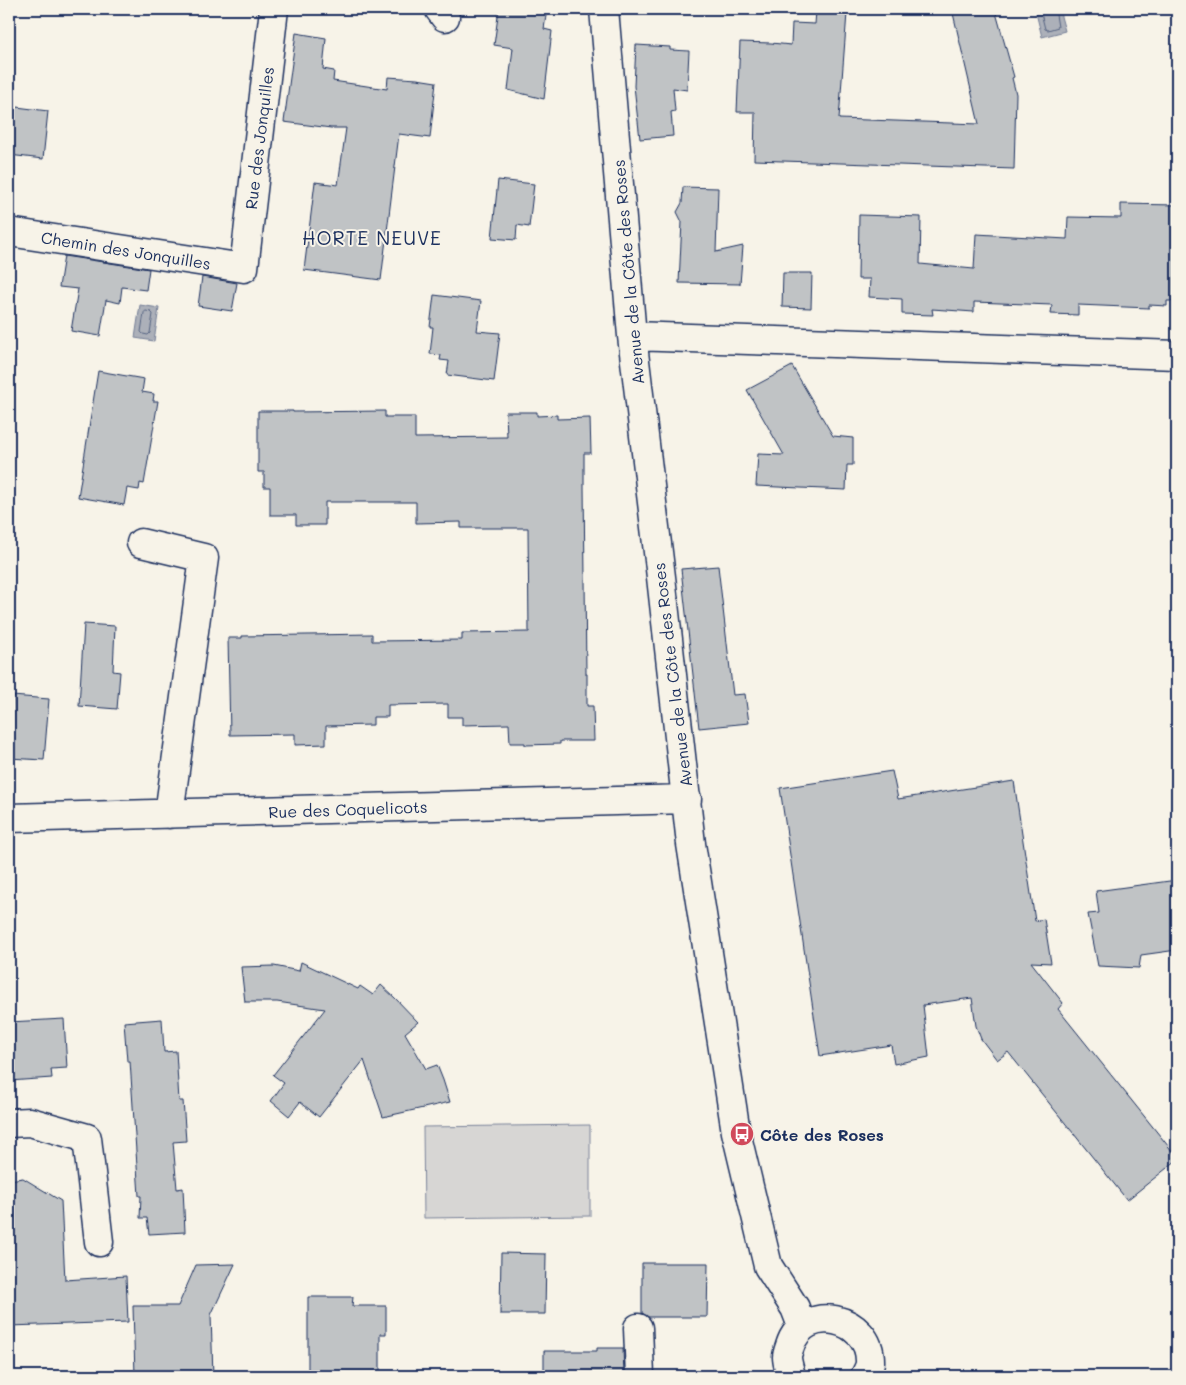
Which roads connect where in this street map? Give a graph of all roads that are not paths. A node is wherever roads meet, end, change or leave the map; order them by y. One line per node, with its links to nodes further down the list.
1 (274, 9): 4 (street, Rue des Jonquilles)
2 (604, 9): 5 (street, Avenue de la Côte des Roses)
3 (9, 232): 4 (street, Chemin des Jonquilles)
4 (244, 268)
5 (632, 336): 6 (street); 8 (street, Avenue de la Côte des Roses)
6 (1177, 356)
7 (141, 542): 9 (street)
8 (687, 799): 9 (street, Rue des Coquelicots); 13 (street, Avenue de la Côte des Roses)
9 (169, 814): 10 (street, Rue des Coquelicots)
10 (9, 818)
11 (9, 1123): 12 (street)
12 (99, 1242)
13 (802, 1326): 16 (street); 17 (street)
14 (638, 1328): 15 (street)
15 (640, 1376)
16 (791, 1376)
17 (865, 1376)

